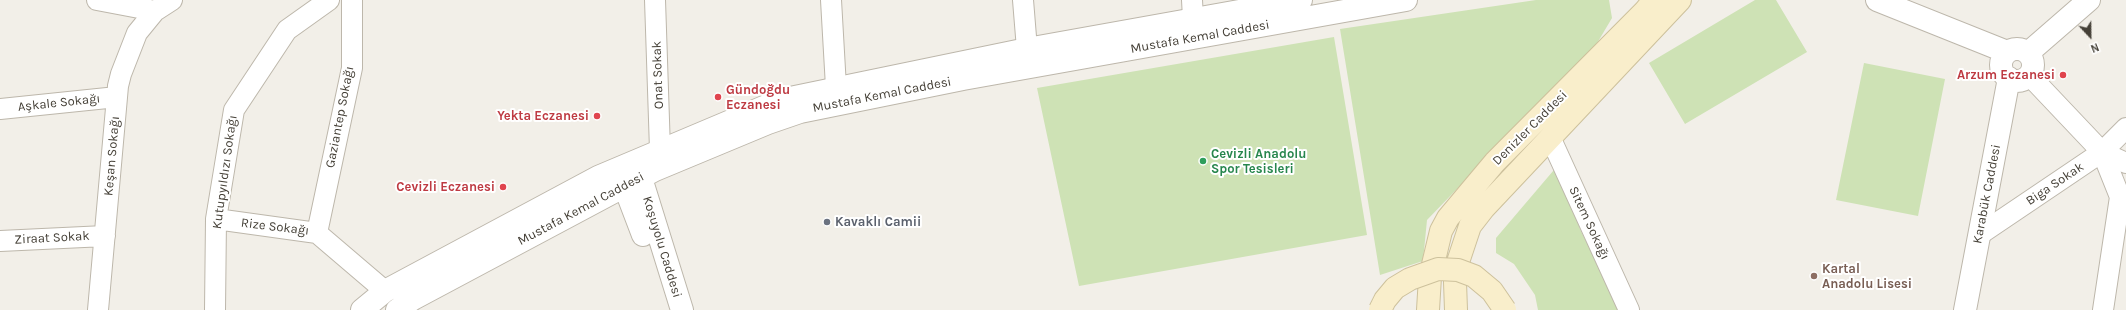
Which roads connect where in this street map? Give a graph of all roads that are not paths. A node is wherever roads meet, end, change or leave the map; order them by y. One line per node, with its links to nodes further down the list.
1 (97, 0): 14 (street)
2 (172, 0): 14 (street, Keşan Sokağı)
3 (328, 0): 28 (street, Kutupyıldızı Sokağı)
4 (352, 0): 29 (street, Gaziantep Sokağı)
5 (655, 0): 24 (street, Onat Sokak)
6 (831, 0): 19 (street)
7 (1023, 0): 17 (street)
8 (1301, 0): 15 (street, Mustafa Kemal Caddesi)
9 (1406, 0): 15 (street, Mustafa Kemal Caddesi)
10 (1680, 0): 23 (main road, Denizler Caddesi)
11 (1877, 0): 16 (street)
12 (2089, 0): 16 (street)
13 (1647, 4): 41 (main road, Denizler Caddesi)
14 (155, 11): 20 (street, Keşan Sokağı)
15 (1194, 18): 17 (street, Mustafa Kemal Caddesi)
16 (2018, 52): 18 (street, Karabük Caddesi); 18 (street)
17 (1029, 58): 19 (street, Mustafa Kemal Caddesi); 27 (street, Mustafa Kemal Caddesi)
18 (2019, 77): 25 (street); 30 (street, Karabük Caddesi)
19 (836, 87): 24 (street, Mustafa Kemal Caddesi)
20 (117, 97): 21 (street, Aşkale Sokağı); 31 (street, Keşan Sokağı)
21 (0, 109)
22 (2126, 128): 25 (street, Biga Sokak)
23 (1550, 137): 42 (main road, Denizler Caddesi); 44 (street, Sitem Sokağı)
24 (660, 150): 27 (street, Mustafa Kemal Caddesi)
25 (2102, 152): 26 (street); 30 (street, Biga Sokak); 46 (street)
26 (2126, 163)
27 (629, 174): 33 (street, Mustafa Kemal Caddesi); 37 (street, Mustafa Kemal Caddesi); 38 (street, Koşuyolu Caddesi); 39 (street, Koşuyolu Caddesi)
28 (216, 219): 29 (street, Rize Sokağı); 35 (street, Kutupyıldızı Sokağı)
29 (317, 233): 33 (street, Rize Sokağı)
30 (1979, 235): 45 (street, Karabük Caddesi)
31 (105, 236): 32 (street, Ziraat Sokak); 34 (street, Keşan Sokağı)
32 (0, 241)
33 (385, 291): 36 (street, Mustafa Kemal Caddesi)
34 (98, 310)
35 (215, 310)
36 (362, 310)
37 (397, 310)
38 (670, 310)
39 (682, 310)
40 (1380, 310): 43 (main road, bridge)
41 (1428, 310)
42 (1456, 310)
43 (1506, 310)
44 (1629, 310)
45 (1965, 310)
46 (2103, 310)

